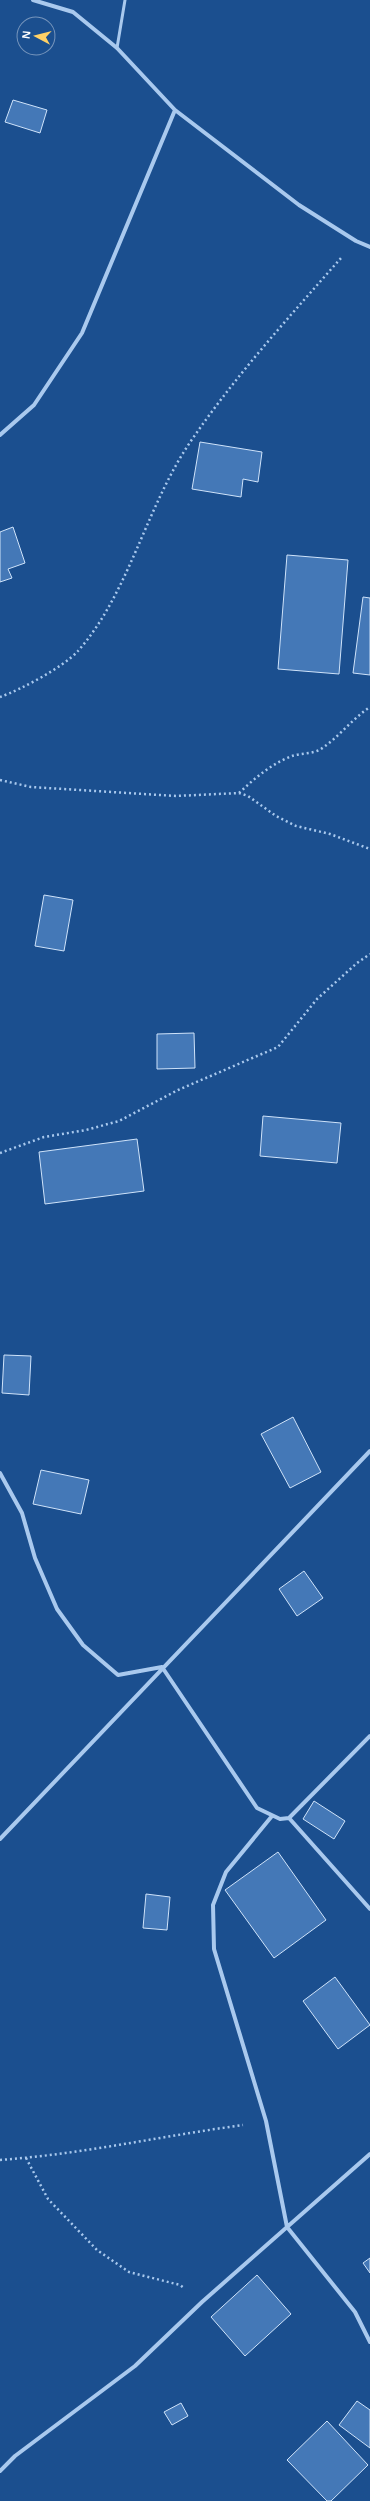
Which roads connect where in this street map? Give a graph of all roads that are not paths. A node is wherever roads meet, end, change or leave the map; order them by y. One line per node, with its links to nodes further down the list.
1 (33, 0): 3 (street)
2 (125, 0): 3 (lane)
3 (117, 48): 4 (street)
4 (175, 110): 5 (street); 6 (street)
5 (370, 247)
6 (0, 435)
7 (370, 1451): 9 (street)
8 (0, 1473): 9 (street)
9 (162, 1667): 11 (street); 13 (street)
10 (370, 1736): 12 (street)
11 (272, 1816): 12 (street); 16 (street)
12 (289, 1818): 14 (street)
13 (0, 1839)
14 (370, 1909)
15 (370, 2154): 16 (street)
16 (288, 2227): 17 (street); 18 (street)
17 (370, 2342)
18 (0, 2471)

